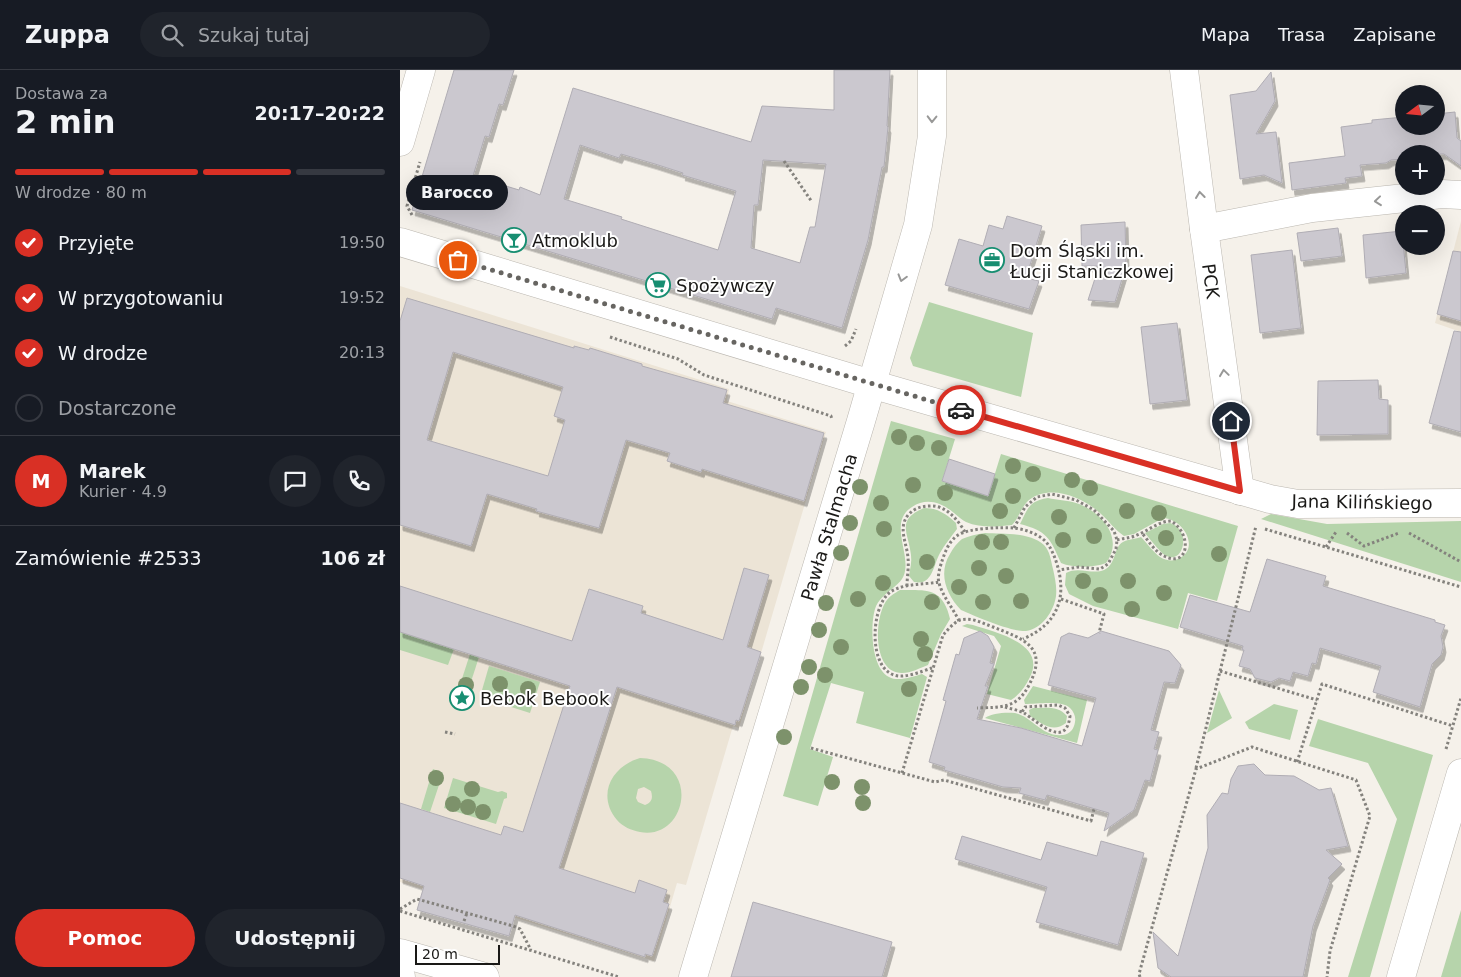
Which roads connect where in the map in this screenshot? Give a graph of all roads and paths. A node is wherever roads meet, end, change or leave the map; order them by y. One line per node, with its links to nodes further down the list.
1 (421, 70): 4 (street)
2 (932, 70): 15 (street, Pawła Stalmacha, one-way to 15)
3 (1184, 70): 10 (street, PCK, one-way to 3)
4 (400, 142)
5 (420, 160): 9 (path)
6 (784, 161): 8 (path)
7 (1461, 195): 10 (street, one-way to 10)
8 (812, 202)
9 (416, 219)
10 (1204, 229): 17 (street, PCK, one-way to 10)
11 (400, 242): 15 (street, Jana Kilińskiego)
12 (858, 324): 14 (path)
13 (604, 336): 16 (path)
14 (838, 347)
15 (871, 384): 17 (street, Jana Kilińskiego); 58 (street, Pawła Stalmacha)
16 (832, 421)
17 (1240, 491): 18 (street, Jana Kilińskiego)
18 (1461, 503)
19 (1256, 526): 36 (path)
20 (1339, 527): 26 (path)
21 (1014, 528): 22 (path); 25 (path); 28 (path)
22 (965, 532): 29 (path); 30 (path)
23 (1346, 532): 27 (path)
24 (1142, 533): 24 (path); 25 (path)
25 (1117, 540): 28 (path)
26 (1326, 547)
27 (1461, 562)
28 (1059, 570): 31 (path)
29 (939, 582): 30 (path); 32 (path)
30 (907, 586): 35 (path)
31 (1061, 598): 33 (path); 34 (path)
32 (959, 620): 34 (path); 35 (path)
33 (1099, 632)
34 (1023, 639): 38 (path)
35 (933, 668): 47 (path)
36 (1220, 671): 37 (path); 46 (path)
37 (1317, 700): 41 (path); 45 (path)
38 (1004, 707): 39 (path); 40 (path)
39 (977, 708)
40 (1022, 712): 40 (path)
41 (1453, 726)
42 (445, 732): 43 (path)
43 (455, 734)
44 (812, 748): 47 (path)
45 (1297, 762): 46 (path); 60 (path)
46 (1196, 769): 59 (path)
47 (902, 773): 49 (path)
48 (1461, 773): 50 (street)
49 (1094, 809)
50 (1449, 850): 61 (street)
51 (400, 910): 52 (path); 54 (path)
52 (466, 913): 53 (path); 54 (path)
53 (464, 921)
54 (532, 951): 57 (path)
55 (400, 953): 56 (street)
56 (485, 977)
57 (619, 977)
58 (692, 977)
59 (1140, 977)
60 (1327, 977)
61 (1401, 977)

